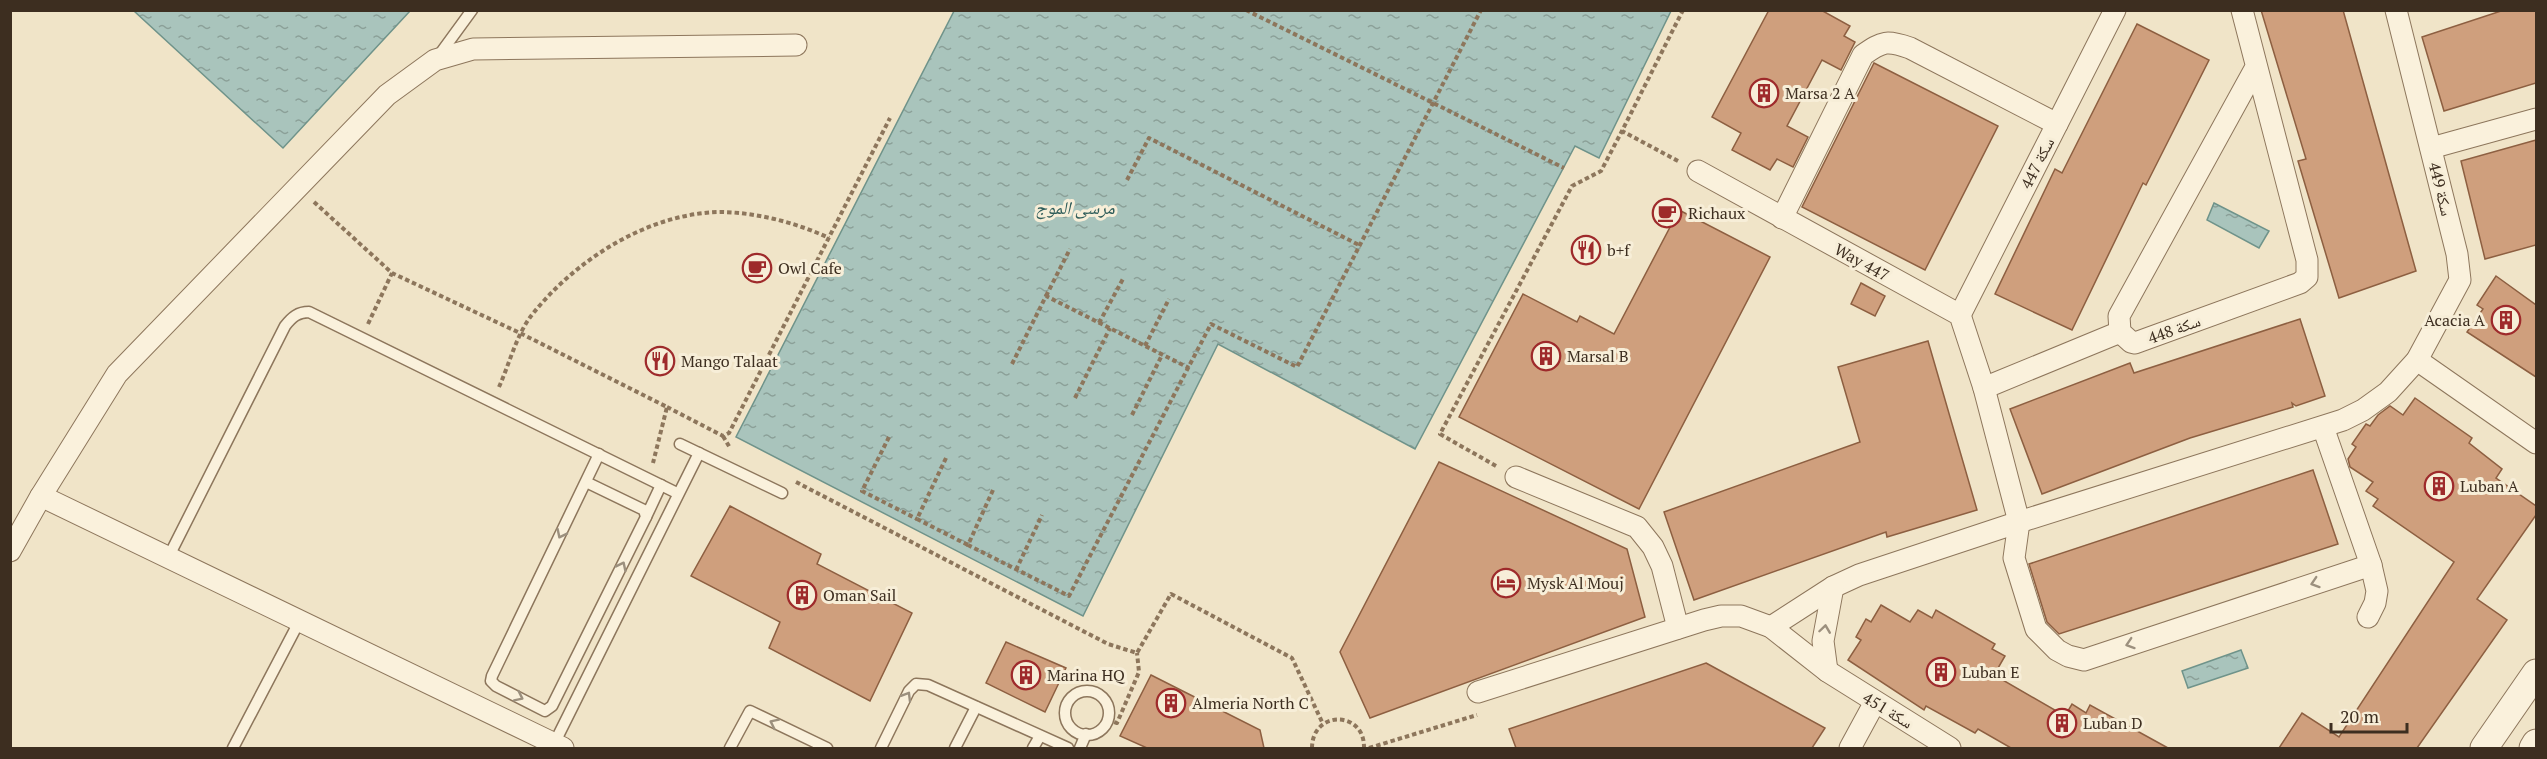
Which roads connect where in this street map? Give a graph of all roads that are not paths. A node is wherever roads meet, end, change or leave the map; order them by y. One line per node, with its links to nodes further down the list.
1 (472, 10): 6 (lane)
2 (2115, 10): 9 (street, سكة 447)
3 (2242, 10): 7 (street, سكة 448)
4 (2396, 10): 10 (street, سكة 449)
5 (796, 45): 6 (street)
6 (435, 60): 27 (street)
7 (2256, 67): 14 (street); 14 (street, سكة 448)
8 (2536, 119): 10 (street)
9 (2057, 124): 12 (street); 13 (street, سكة 447)
10 (2431, 148): 15 (street, سكة 449)
11 (1698, 171): 12 (street, Way 447)
12 (1782, 218): 13 (street, Way 447)
13 (1960, 315): 16 (street)
14 (2120, 332): 16 (street)
15 (2418, 360): 17 (street, سكة 449); 18 (street)
16 (1984, 388): 29 (street)
17 (2323, 427): 29 (street, سكة 449); 32 (street)
18 (2536, 443)
19 (680, 444): 20 (lane)
20 (699, 453): 25 (lane); 26 (lane)
21 (599, 454): 23 (lane); 24 (lane); 31 (lane)
22 (1516, 477): 37 (street)
23 (586, 482): 28 (lane); 28 (lane, one-way to 28)
24 (661, 485): 25 (lane); 28 (lane)
25 (677, 493): 47 (lane)
26 (782, 493)
27 (41, 496): 30 (street); 31 (street)
28 (646, 517)
29 (2019, 522): 32 (street, one-way to 29); 33 (street, سكة 449)
30 (10, 550)
31 (169, 556): 35 (street)
32 (2371, 565): 34 (street)
33 (1833, 587): 36 (street, سكة 449); 38 (street, one-way to 33)
34 (2368, 617)
35 (300, 620): 47 (street); 48 (lane)
36 (1771, 627): 37 (street, سكة 451); 38 (street, سكة 451)
37 (1678, 628): 40 (street, سكة 451)
38 (1827, 671): 41 (street, سكة 451)
39 (2536, 673): 58 (street)
40 (1478, 692)
41 (1875, 702): 56 (street); 57 (street, سكة 451)
42 (976, 706): 44 (lane); 51 (lane, one-way to 42); 52 (lane)
43 (1086, 734): 43 (lane); 55 (lane)
44 (1040, 736): 53 (lane); 54 (lane)
45 (2536, 743): 59 (street)
46 (809, 745): 49 (lane, one-way to 49); 50 (lane)
47 (556, 747)
48 (233, 748)
49 (730, 748)
50 (827, 748)
51 (880, 748)
52 (955, 748)
53 (1033, 748)
54 (1068, 748)
55 (1080, 748)
56 (1850, 748)
57 (1950, 748)
58 (2484, 748)
59 (2533, 748)

